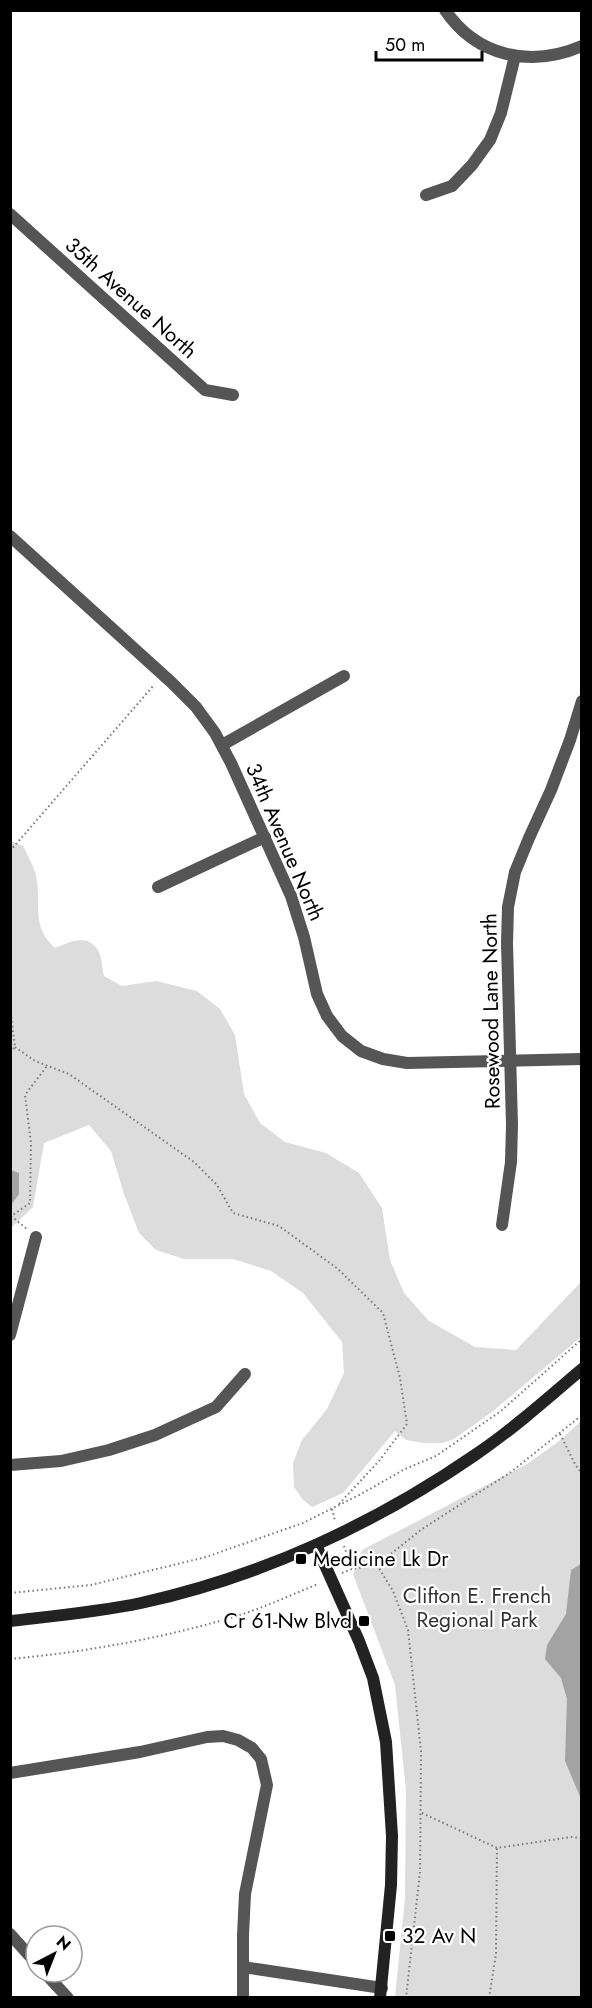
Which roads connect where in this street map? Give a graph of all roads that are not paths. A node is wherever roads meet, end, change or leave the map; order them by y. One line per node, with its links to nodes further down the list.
1 (445, 10): 3 (street)
2 (582, 46): 3 (street)
3 (515, 56): 4 (street)
4 (426, 195)
5 (10, 214): 6 (street, 35th Avenue North)
6 (233, 395)
7 (10, 536): 10 (street, 34th Avenue North)
8 (344, 676): 10 (street)
9 (582, 701): 14 (street, Rosewood Lane North)
10 (222, 745): 11 (street, 34th Avenue North)
11 (265, 837): 12 (street); 14 (street, 34th Avenue North)
12 (158, 887)
13 (582, 1059): 14 (street, 34th Avenue North)
14 (510, 1061): 15 (street, Rosewood Lane North)
15 (502, 1225)
16 (36, 1237): 17 (street)
17 (11, 1330)
18 (582, 1369): 21 (main road)
19 (245, 1374): 20 (street)
20 (10, 1465)
21 (316, 1545): 22 (main road); 28 (main road)
22 (10, 1621)
23 (10, 1773): 26 (street)
24 (10, 1934): 25 (street)
25 (24, 1950)
26 (243, 1967): 28 (street); 30 (street)
27 (55, 1984): 29 (street)
28 (381, 1993)
29 (68, 1998)
30 (243, 1998)

